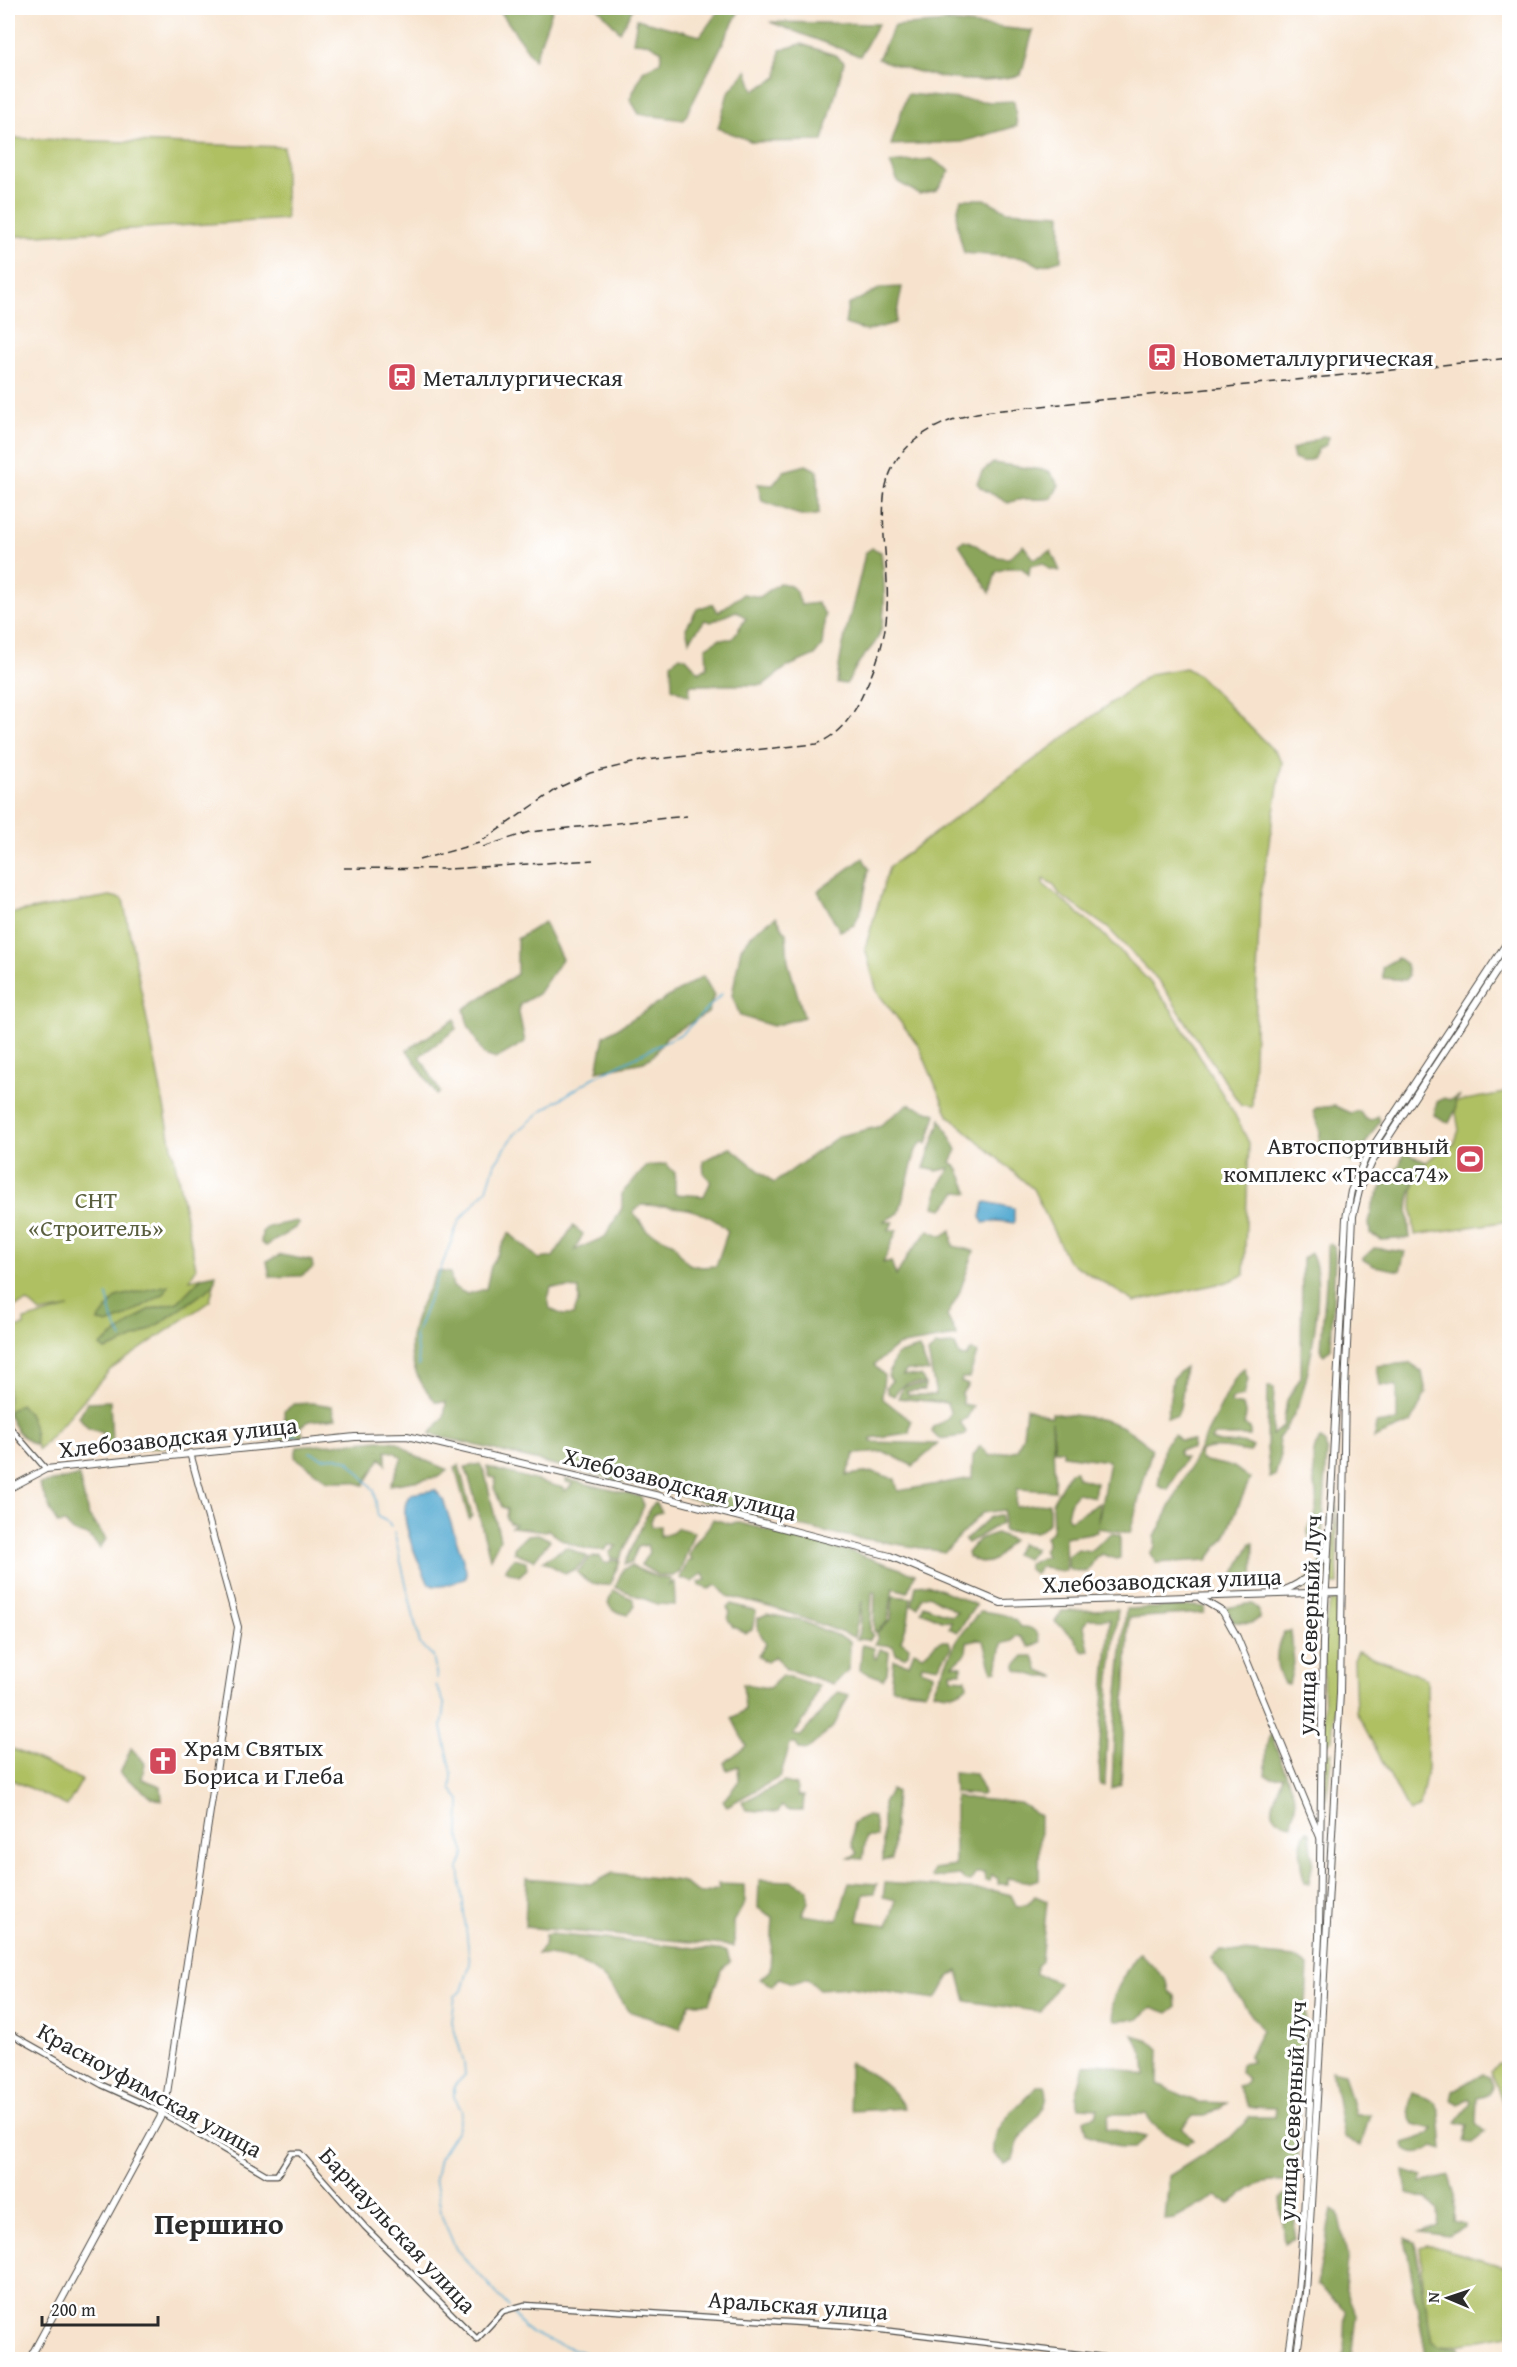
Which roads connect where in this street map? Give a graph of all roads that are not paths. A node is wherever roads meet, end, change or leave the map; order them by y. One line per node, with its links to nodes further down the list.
1 (1509, 938): 7 (main road, улица Северный Луч)
2 (1509, 951): 8 (main road, улица Северный Луч)
3 (8, 1425): 5 (street)
4 (190, 1453): 5 (main road, Хлебозаводская улица); 13 (main road, Хлебозаводская улица); 18 (main road)
5 (46, 1469): 6 (main road, Хлебозаводская улица)
6 (8, 1489)
7 (1333, 1501): 8 (main road); 9 (main road, улица Северный Луч)
8 (1343, 1502): 10 (main road, улица Северный Луч)
9 (1330, 1536): 11 (main road); 12 (main road, улица Северный Луч)
10 (1341, 1592): 12 (main road, Хлебозаводская улица); 15 (main road, улица Северный Луч)
11 (1274, 1593): 12 (main road, Хлебозаводская улица); 13 (main road, Хлебозаводская улица)
12 (1327, 1593): 14 (main road, улица Северный Луч)
13 (1198, 1597): 16 (main road)
14 (1322, 1744): 15 (main road); 16 (main road, улица Северный Луч)
15 (1335, 1745): 24 (main road, улица Северный Луч)
16 (1322, 1843): 23 (main road, улица Северный Луч)
17 (8, 2032): 18 (street, Красноуфимская улица)
18 (162, 2115): 19 (street, Красноуфимская улица); 21 (main road)
19 (291, 2153): 20 (street, Барнаульская улица)
20 (477, 2339): 22 (street, Аральская улица)
21 (29, 2360)
22 (1128, 2360)
23 (1288, 2360)
24 (1296, 2360)

